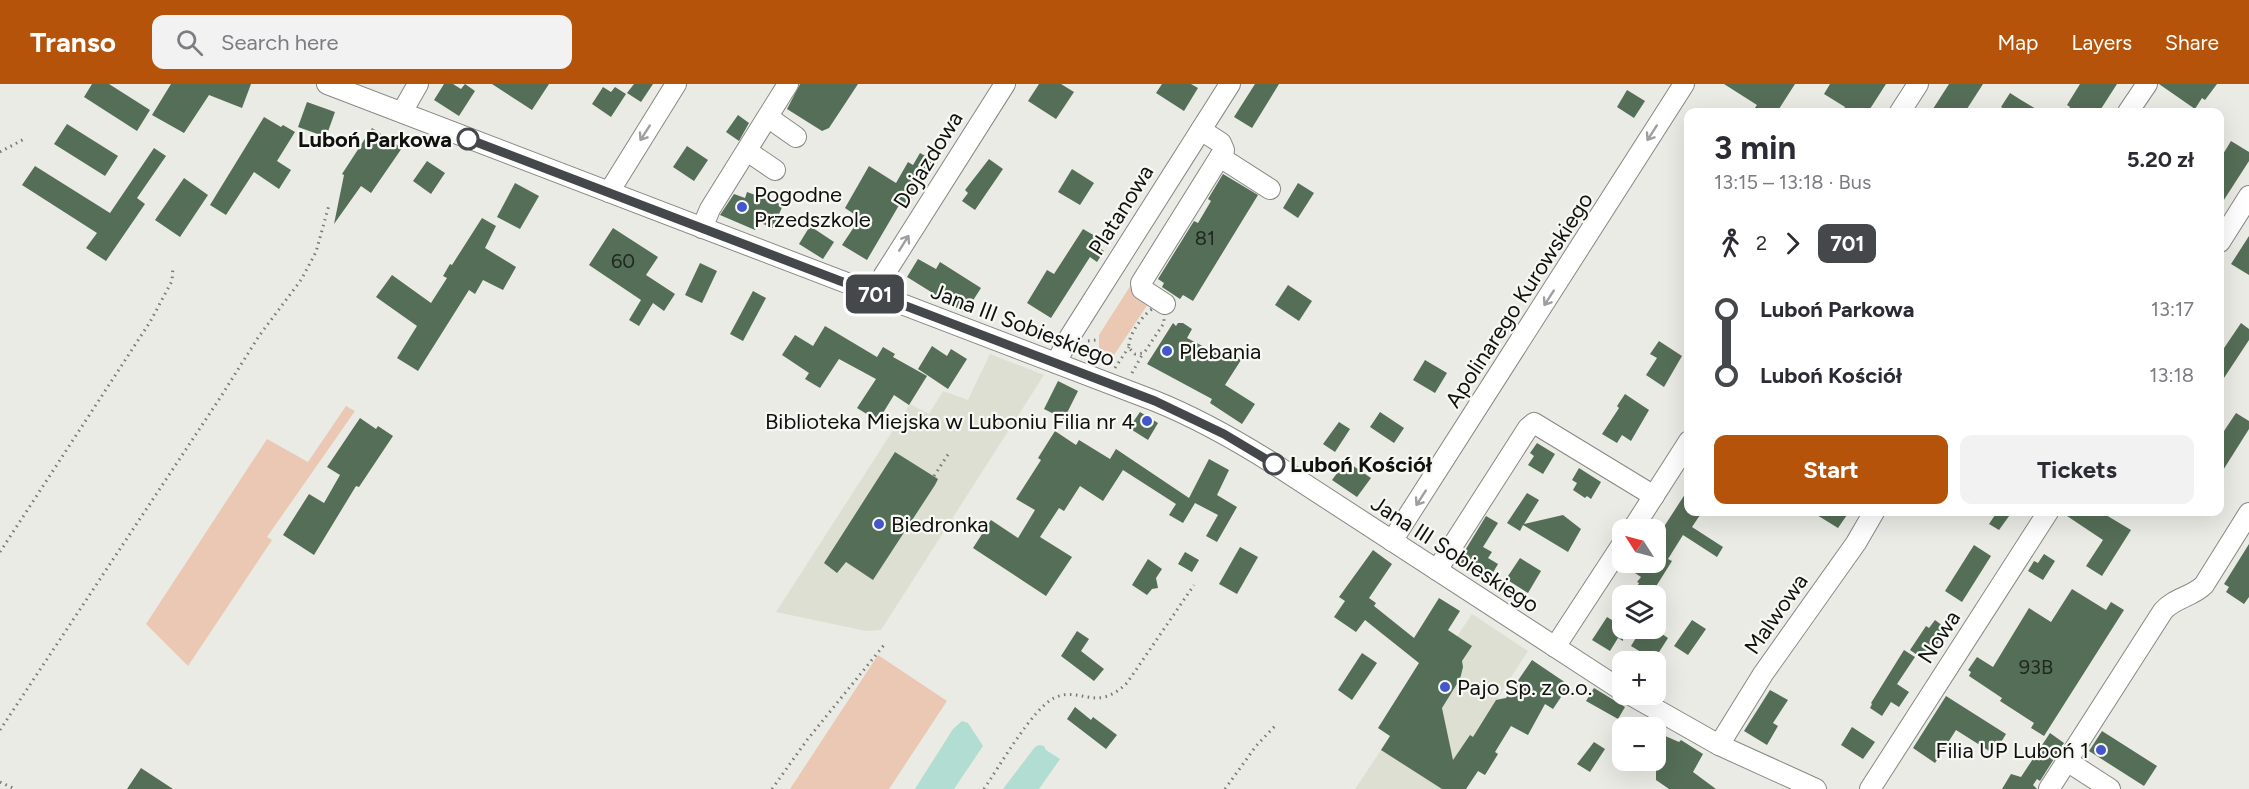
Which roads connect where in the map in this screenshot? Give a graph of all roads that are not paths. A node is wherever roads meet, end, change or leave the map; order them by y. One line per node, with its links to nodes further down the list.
1 (327, 84): 12 (street, Jana III Sobieskiego)
2 (418, 84): 12 (street)
3 (676, 84): 20 (street, one-way to 20)
4 (788, 84): 13 (street)
5 (1005, 84): 24 (street, Dojazdowa, one-way to 5)
6 (1230, 84): 14 (street, Platanowa)
7 (1684, 84): 33 (street, Apolinarego Kurowskiego, one-way to 33)
8 (1918, 84): 10 (street)
9 (2147, 84): 11 (street)
10 (1903, 108)
11 (2131, 108)
12 (402, 112): 20 (street, Jana III Sobieskiego)
13 (769, 118): 15 (street); 16 (street)
14 (1201, 130): 17 (street); 26 (street, Platanowa)
15 (796, 137)
16 (747, 152): 18 (street); 22 (street)
17 (1220, 157): 19 (street); 25 (street)
18 (775, 170)
19 (1270, 189)
20 (609, 192): 22 (street, Jana III Sobieskiego)
21 (2249, 196): 23 (street)
22 (702, 228): 24 (street, Jana III Sobieskiego)
23 (2224, 236)
24 (876, 294): 26 (street, Jana III Sobieskiego)
25 (1165, 304)
26 (1056, 363): 33 (street, Jana III Sobieskiego)
27 (1684, 449): 28 (street)
28 (1654, 496): 32 (street); 35 (street)
29 (2249, 513): 40 (street)
30 (1872, 516): 39 (street, Malwowa)
31 (2045, 516): 42 (street, Nowa)
32 (1639, 519)
33 (1392, 541): 35 (street, Jana III Sobieskiego)
34 (1612, 560): 36 (street)
35 (1437, 570): 36 (street, Jana III Sobieskiego)
36 (1556, 647): 37 (street, Jana III Sobieskiego)
37 (1612, 684)
38 (1648, 705): 39 (street)
39 (1719, 745): 41 (street)
40 (2067, 761): 43 (street); 44 (street)
41 (1816, 789)
42 (1870, 789)
43 (2049, 789)
44 (2110, 789)

